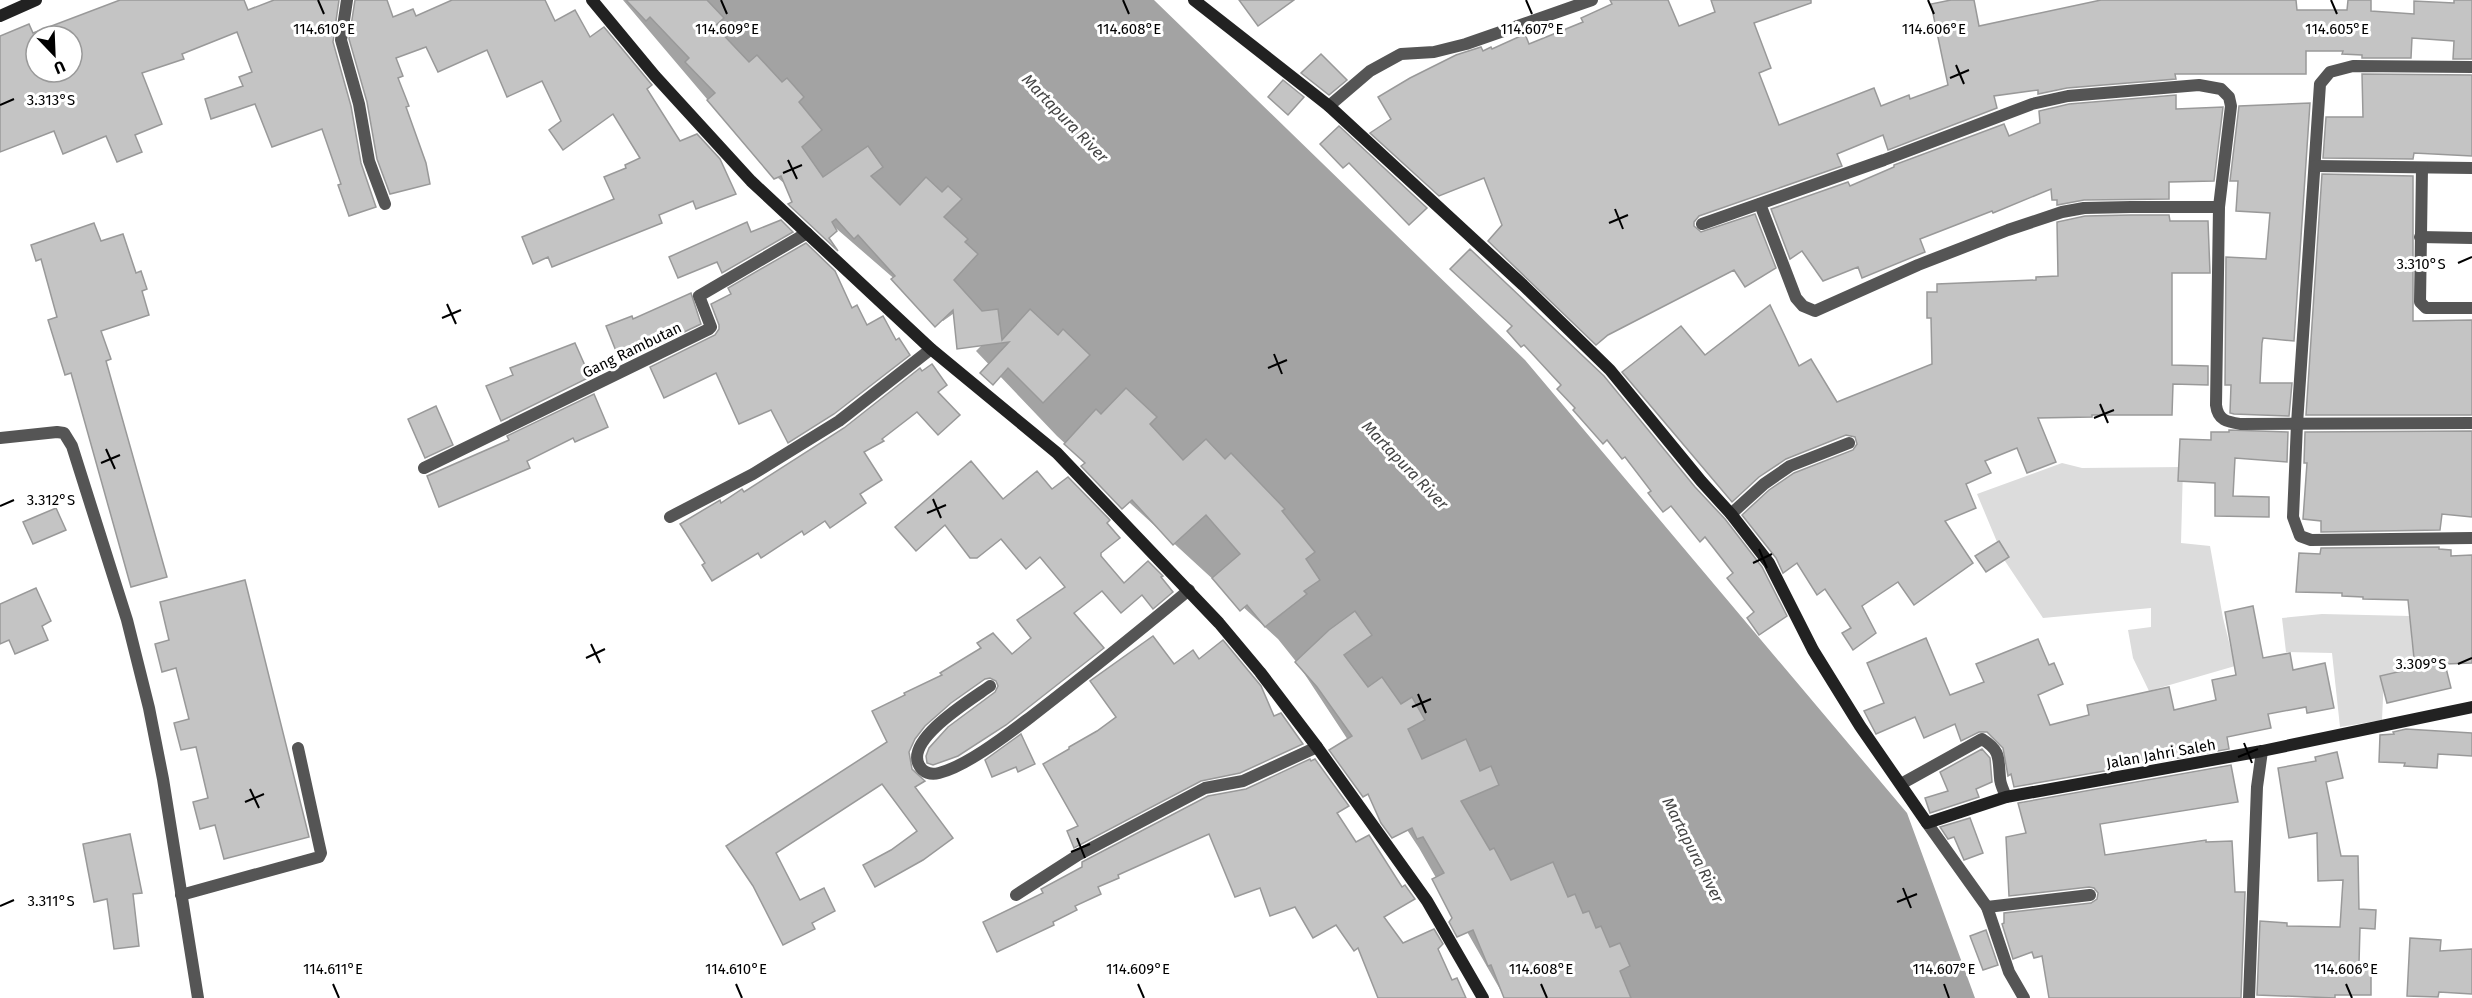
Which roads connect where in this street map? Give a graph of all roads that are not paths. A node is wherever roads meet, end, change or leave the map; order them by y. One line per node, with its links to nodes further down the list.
1 (36, 0): 6 (street)
2 (347, 0): 12 (street)
3 (592, 0): 16 (street)
4 (1194, 0): 8 (street)
5 (1592, 0): 8 (street)
6 (0, 16)
7 (2472, 67): 9 (street)
8 (1329, 106): 26 (street)
9 (2315, 166): 10 (street); 22 (street)
10 (2422, 168): 11 (street); 17 (street)
11 (2472, 168)
12 (385, 204)
13 (1760, 204): 14 (street); 14 (street); 15 (street)
14 (2218, 207): 22 (street)
15 (1702, 224)
16 (807, 234): 20 (street); 25 (street, Gang Rambutan)
17 (2420, 237): 18 (street); 19 (street)
18 (2472, 238)
19 (2472, 308)
20 (931, 349): 27 (street); 29 (street)
21 (2472, 423): 22 (street)
22 (2297, 424): 28 (street)
23 (0, 438): 38 (street)
24 (1849, 443): 26 (street)
25 (424, 468)
26 (1731, 514): 35 (street)
27 (670, 517)
28 (2472, 538)
29 (1189, 590): 30 (street); 32 (street)
30 (990, 686)
31 (2472, 707): 34 (street, Jalan Jahri Saleh)
32 (1317, 747): 39 (street); 43 (street)
33 (298, 748): 38 (street)
34 (2262, 751): 36 (street, Jalan Jahri Saleh); 45 (street)
35 (1901, 784): 36 (street); 37 (street)
36 (2006, 798): 37 (street, Jalan Jahri Saleh)
37 (1927, 823): 41 (street)
38 (181, 895): 42 (street)
39 (1016, 895)
40 (2090, 895): 41 (street)
41 (1987, 907): 44 (street)
42 (198, 998)
43 (1483, 998)
44 (2024, 998)
45 (2249, 998)

